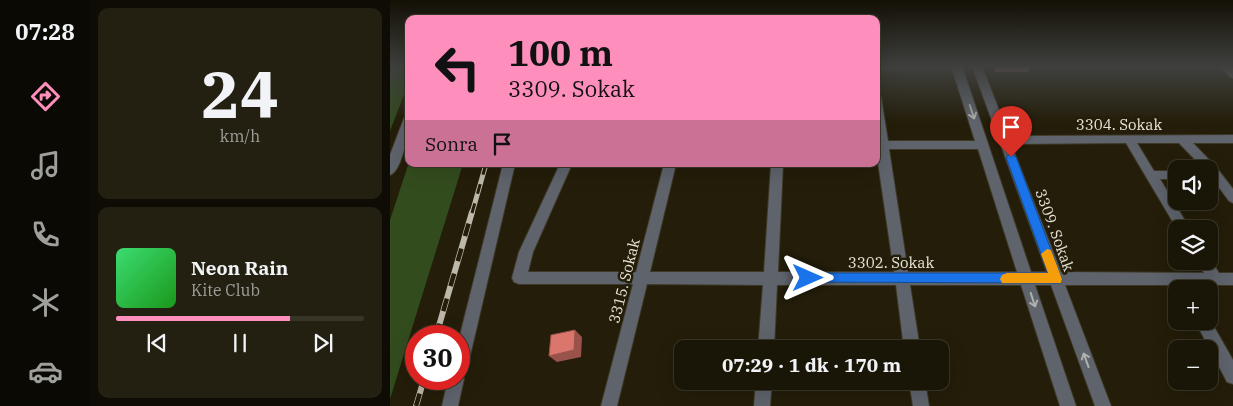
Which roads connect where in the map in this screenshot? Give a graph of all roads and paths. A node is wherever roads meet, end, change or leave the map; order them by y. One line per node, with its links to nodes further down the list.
1 (963, 85): 9 (street, one-way to 9)
2 (984, 85): 7 (street, 3309. Sokak)
3 (405, 129): 15 (street)
4 (1129, 139): 5 (street, 3304. Sokak); 7 (street, 3304. Sokak); 16 (street)
5 (1182, 139): 6 (street, 3304. Sokak); 10 (street)
6 (1233, 139)
7 (1004, 140): 26 (street, 3309. Sokak)
8 (880, 145): 9 (street); 24 (street)
9 (982, 145): 25 (street)
10 (1200, 160)
11 (508, 167): 31 (street)
12 (565, 167): 22 (street, 3302. Sokak)
13 (669, 167): 22 (street, 3315. Sokak)
14 (777, 167): 23 (street)
15 (390, 171)
16 (1151, 175): 17 (street); 20 (street)
17 (1168, 175)
18 (1218, 182): 19 (street)
19 (1233, 198)
20 (1178, 220)
21 (1210, 270): 27 (street)
22 (642, 278): 23 (street, 3302. Sokak); 40 (street, 3315. Sokak)
23 (770, 278): 24 (street, 3302. Sokak); 33 (street)
24 (902, 279): 25 (street, 3302. Sokak); 34 (street)
25 (1026, 279): 26 (street, 3302. Sokak); 43 (street, one-way to 43)
26 (1056, 279): 30 (street, 3302. Sokak); 44 (street, 3309. Sokak, one-way to 26)
27 (1215, 279): 28 (street, 3302. Sokak); 29 (street, 3302. Sokak)
28 (1233, 279)
29 (1208, 280)
30 (1168, 283)
31 (470, 325)
32 (1207, 330): 35 (street)
33 (767, 340)
34 (911, 340)
35 (1233, 376)
36 (454, 390): 39 (street)
37 (763, 390): 41 (street)
38 (918, 390): 42 (street)
39 (450, 406)
40 (609, 406)
41 (762, 406)
42 (921, 406)
43 (1068, 406)
44 (1103, 406)

